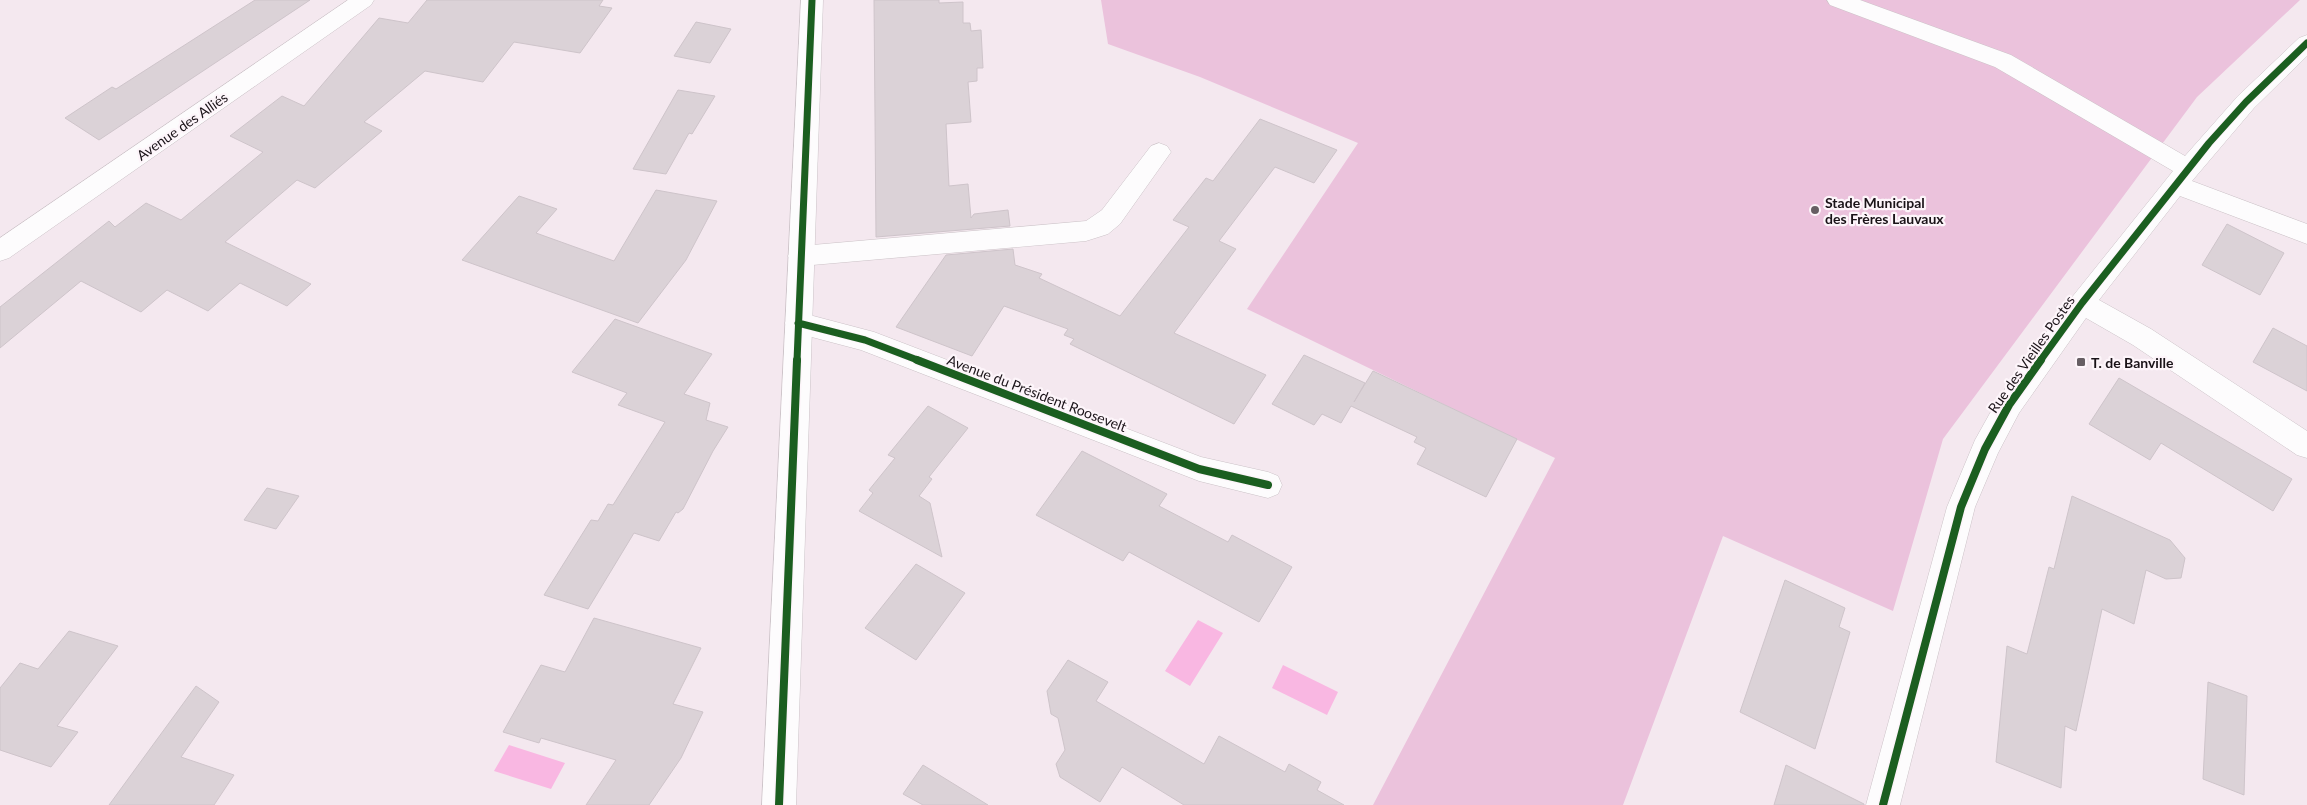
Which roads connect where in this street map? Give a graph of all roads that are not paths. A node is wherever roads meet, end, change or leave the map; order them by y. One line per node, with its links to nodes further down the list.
1 (363, 0): 8 (street, Avenue des Alliés)
2 (812, 0): 9 (street)
3 (1838, 0): 6 (street)
4 (2307, 43): 6 (street, Rue des Vieilles Postes)
5 (1159, 152): 9 (street)
6 (2182, 177): 7 (street); 10 (street, Rue des Vieilles Postes)
7 (2307, 234)
8 (0, 251)
9 (801, 256): 11 (street)
10 (2082, 303): 12 (street); 15 (street, Rue des Vieilles Postes)
11 (798, 322): 13 (street, Avenue du Président Roosevelt); 14 (street)
12 (2307, 446)
13 (1268, 485)
14 (779, 805)
15 (1883, 805)

